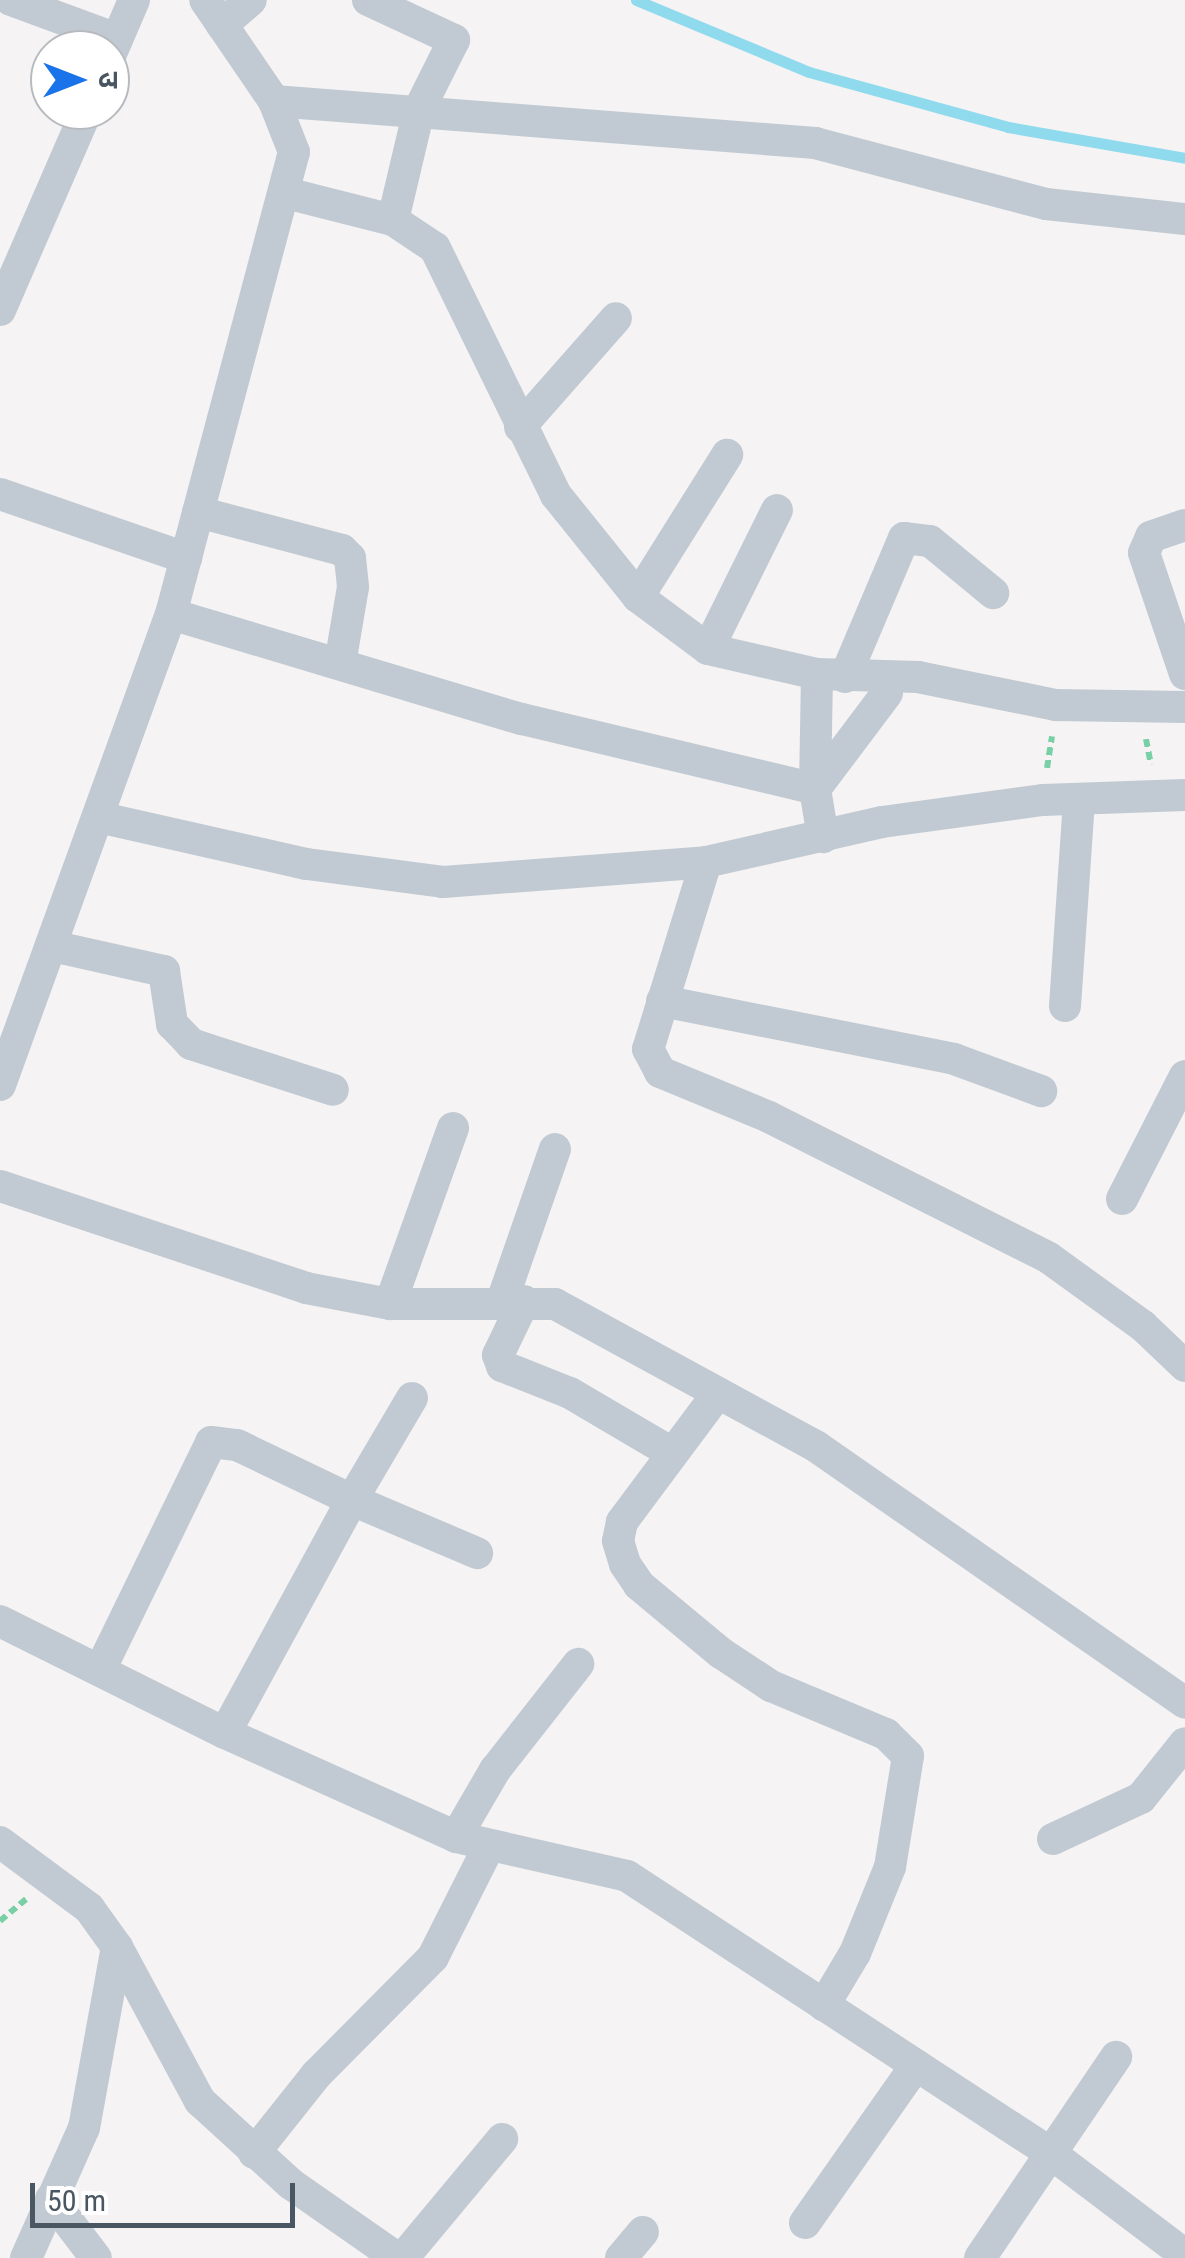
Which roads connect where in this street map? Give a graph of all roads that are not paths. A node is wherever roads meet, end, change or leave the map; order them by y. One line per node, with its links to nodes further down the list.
1 (12, 0): 6 (street)
2 (134, 0): 7 (street)
3 (251, 0): 5 (street)
4 (368, 0): 9 (street)
5 (214, 12): 8 (street)
6 (76, 30)
7 (122, 30)
8 (274, 101): 9 (street); 11 (street)
9 (419, 110): 12 (street); 13 (street)
10 (76, 130): 14 (street)
11 (286, 194): 13 (street); 21 (street)
12 (1185, 219)
13 (393, 220): 17 (street)
14 (16, 236): 15 (street)
15 (0, 310)
16 (616, 318): 17 (street)
17 (520, 427): 25 (street)
18 (727, 455): 25 (street)
19 (0, 494): 23 (street)
20 (776, 510): 27 (street)
21 (198, 512): 23 (street); 28 (street)
22 (1185, 525): 29 (street)
23 (186, 558): 26 (street)
24 (993, 594): 30 (street)
25 (638, 597): 27 (street)
26 (172, 614): 28 (street); 36 (street)
27 (708, 649): 30 (street)
28 (340, 664): 33 (street)
29 (1185, 674)
30 (831, 676): 32 (street); 33 (street)
31 (887, 693): 33 (street)
32 (1185, 708)
33 (815, 790): 37 (street)
34 (1171, 796): 35 (street)
35 (1079, 800): 37 (street); 41 (street)
36 (98, 817): 38 (street); 39 (street)
37 (823, 837): 38 (street)
38 (706, 862): 40 (street)
39 (52, 946): 43 (street); 44 (street)
40 (662, 1001): 45 (street); 53 (street)
41 (1065, 1006)
42 (1185, 1076): 47 (street)
43 (0, 1085)
44 (333, 1090)
45 (1041, 1092)
46 (453, 1128): 52 (street)
47 (1174, 1131): 50 (street)
48 (554, 1148): 51 (street)
49 (0, 1186): 52 (street)
50 (1122, 1200)
51 (512, 1303): 52 (street); 54 (street); 56 (street)
52 (390, 1304)
53 (1185, 1366)
54 (718, 1393): 56 (street); 62 (street)
55 (412, 1398): 57 (street)
56 (672, 1453): 70 (street)
57 (352, 1500): 58 (street); 61 (street); 63 (street)
58 (477, 1553)
59 (0, 1621): 61 (street)
60 (578, 1664): 65 (street)
61 (101, 1668): 63 (street)
62 (1185, 1703)
63 (225, 1734): 65 (street)
64 (1185, 1743): 66 (street)
65 (456, 1837): 68 (street)
66 (1053, 1839)
67 (0, 1842): 69 (street)
68 (489, 1846): 70 (street); 75 (street)
69 (117, 1947): 75 (street); 76 (street)
70 (824, 2005): 72 (street)
71 (1116, 2056): 74 (street)
72 (916, 2065): 74 (street); 77 (street)
73 (502, 2139): 82 (street)
74 (1049, 2152): 79 (street); 84 (street)
75 (254, 2153): 82 (street)
76 (51, 2198): 80 (street); 81 (street)
77 (805, 2224)
78 (643, 2232): 83 (street)
79 (1185, 2255)
80 (26, 2258)
81 (96, 2258)
82 (400, 2258)
83 (621, 2258)
84 (980, 2258)

